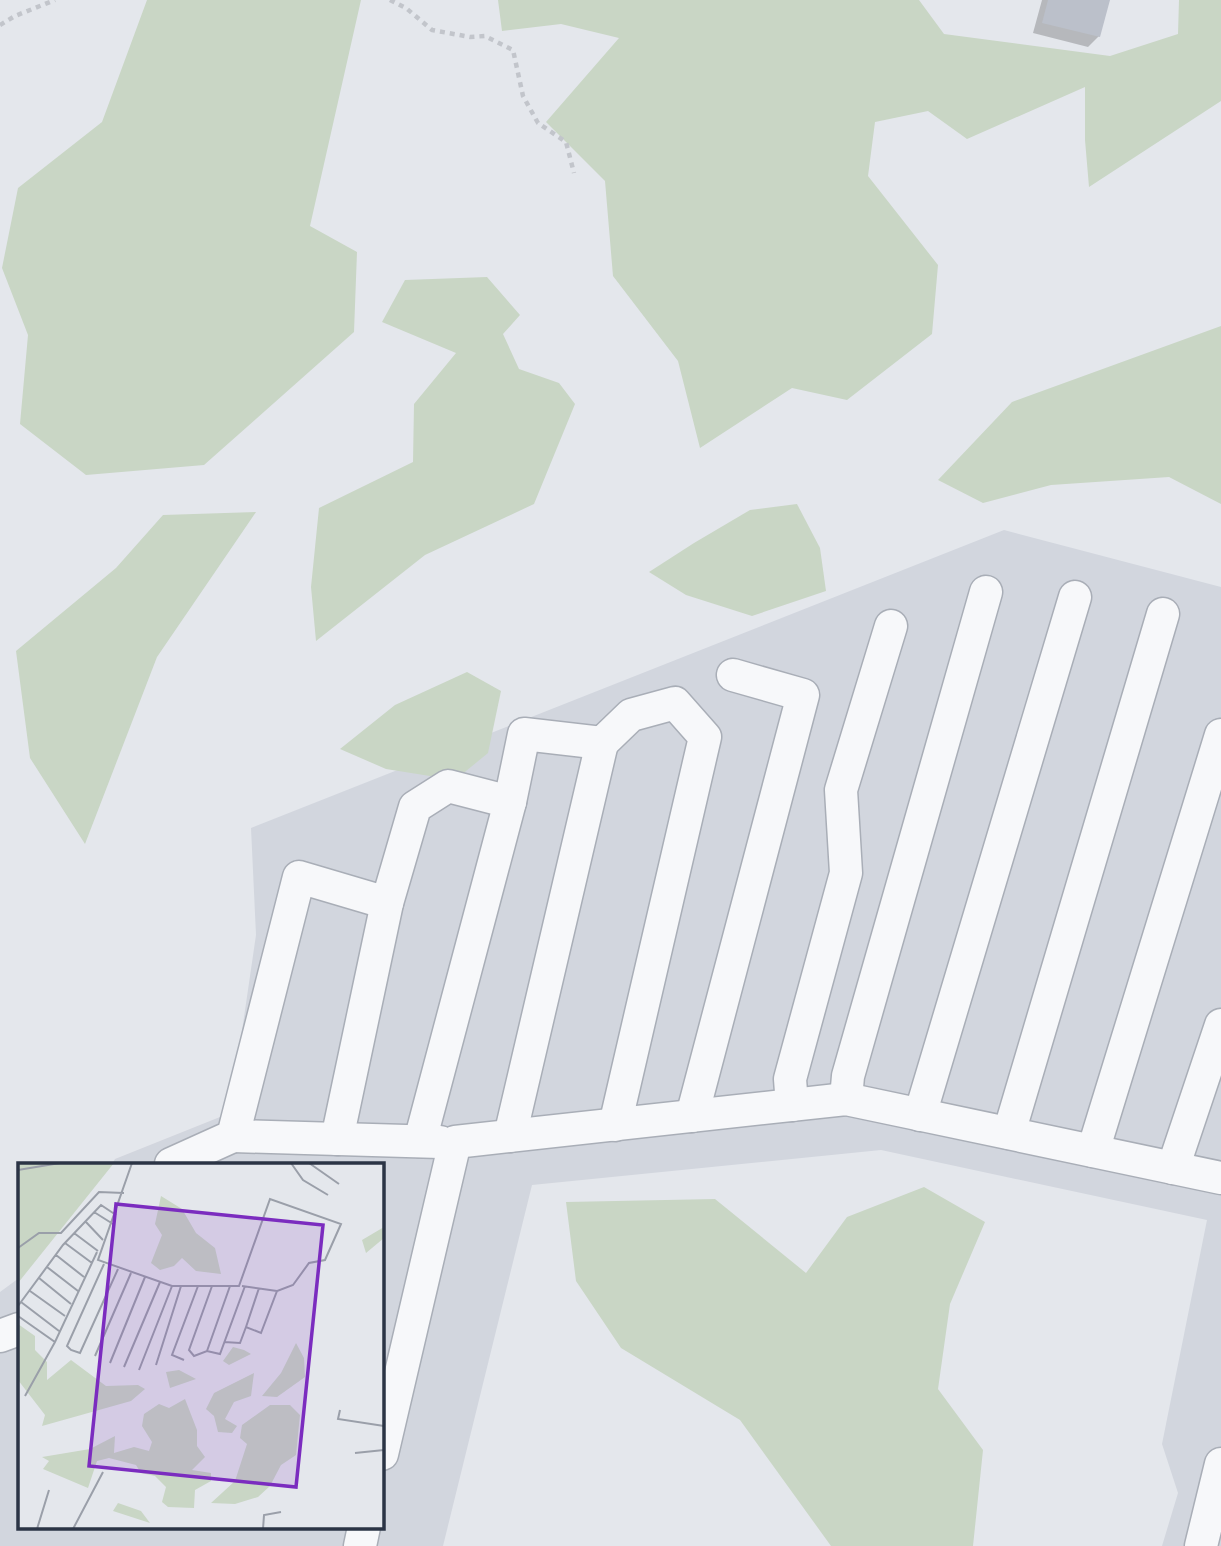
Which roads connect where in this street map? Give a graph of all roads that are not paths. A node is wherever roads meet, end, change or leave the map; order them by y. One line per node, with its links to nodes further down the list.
1 (986, 592): 11 (lane)
2 (1075, 597): 13 (lane)
3 (1163, 614): 16 (lane)
4 (891, 626): 12 (lane)
5 (733, 674): 14 (lane)
6 (1221, 735): 22 (lane)
7 (602, 743): 8 (lane); 15 (lane); 18 (lane)
8 (510, 802): 9 (lane); 20 (lane)
9 (387, 903): 17 (lane); 19 (lane)
10 (1221, 1025): 24 (lane)
11 (846, 1099): 12 (lane); 13 (lane)
12 (792, 1105): 14 (lane)
13 (920, 1115): 16 (lane)
14 (691, 1116): 15 (lane)
15 (615, 1125): 18 (lane)
16 (1009, 1133): 22 (lane)
17 (233, 1136): 19 (lane); 23 (lane)
18 (510, 1136): 21 (lane)
19 (337, 1139): 20 (lane)
20 (420, 1141): 21 (lane)
21 (455, 1142): 28 (lane)
22 (1093, 1151): 24 (lane)
23 (173, 1163)
24 (1174, 1168): 25 (lane)
25 (1221, 1178)
26 (18, 1329): 27 (lane)
27 (0, 1336)
28 (383, 1450)
29 (1220, 1476): 32 (lane)
30 (364, 1528): 31 (lane)
31 (360, 1546)
32 (1201, 1546)

